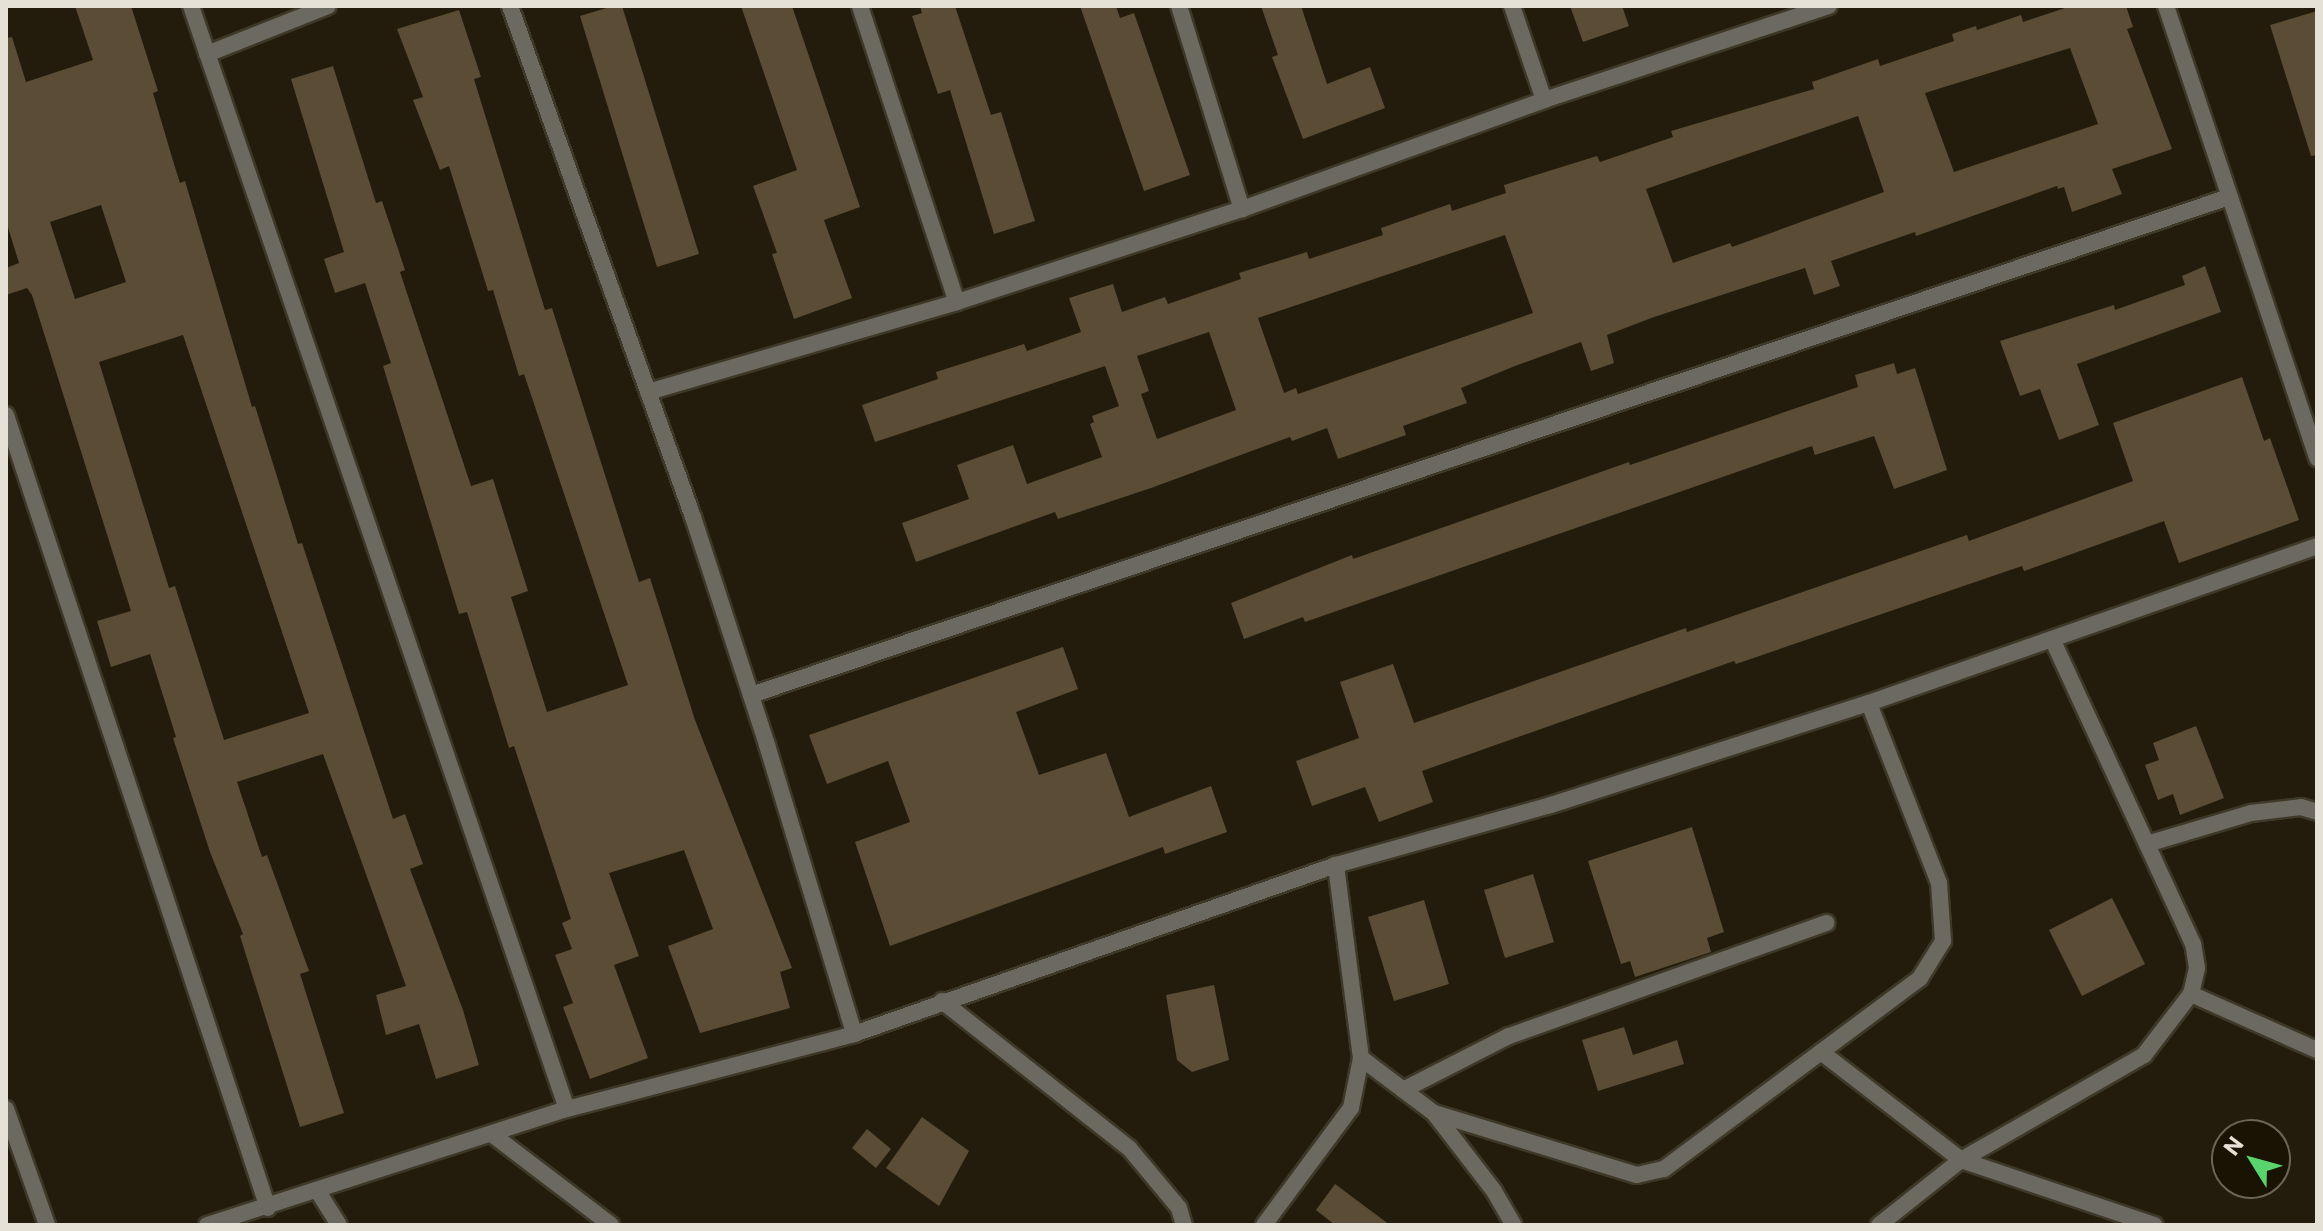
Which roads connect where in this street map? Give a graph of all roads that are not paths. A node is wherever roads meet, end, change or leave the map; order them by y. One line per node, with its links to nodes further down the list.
1 (191, 6): 9 (street)
2 (328, 6): 9 (street)
3 (510, 6): 14 (street)
4 (860, 6): 13 (street)
5 (1179, 6): 12 (street)
6 (1512, 6): 10 (street)
7 (1829, 6): 10 (street)
8 (2166, 6): 11 (street)
9 (207, 54): 33 (street)
10 (1544, 100): 12 (street)
11 (2229, 197): 16 (street); 19 (street)
12 (1242, 209): 13 (street)
13 (957, 302): 14 (street)
14 (648, 392): 19 (street)
15 (6, 415): 38 (street)
16 (2317, 458)
17 (2317, 546): 18 (street)
18 (2052, 639): 20 (street); 22 (street)
19 (751, 695): 27 (street)
20 (1869, 703): 23 (street); 29 (street)
21 (2317, 812): 22 (street)
22 (2147, 844): 25 (street)
23 (1336, 865): 26 (street); 30 (street)
24 (1827, 923): 31 (street)
25 (2191, 994): 28 (street); 36 (street)
26 (942, 1001): 27 (street); 43 (street)
27 (854, 1034): 33 (street)
28 (2317, 1050)
29 (1821, 1052): 34 (street); 36 (street)
30 (1361, 1058): 31 (street); 44 (street)
31 (1403, 1090): 34 (street)
32 (6, 1109): 39 (street)
33 (567, 1109): 35 (street)
34 (1434, 1113): 45 (street)
35 (493, 1135): 37 (street); 42 (street)
36 (1961, 1160): 46 (street); 47 (street)
37 (317, 1190): 38 (street); 41 (street)
38 (268, 1208): 40 (street)
39 (47, 1225)
40 (207, 1225)
41 (339, 1225)
42 (611, 1225)
43 (1184, 1225)
44 (1264, 1225)
45 (1514, 1225)
46 (1879, 1225)
47 (2154, 1225)

